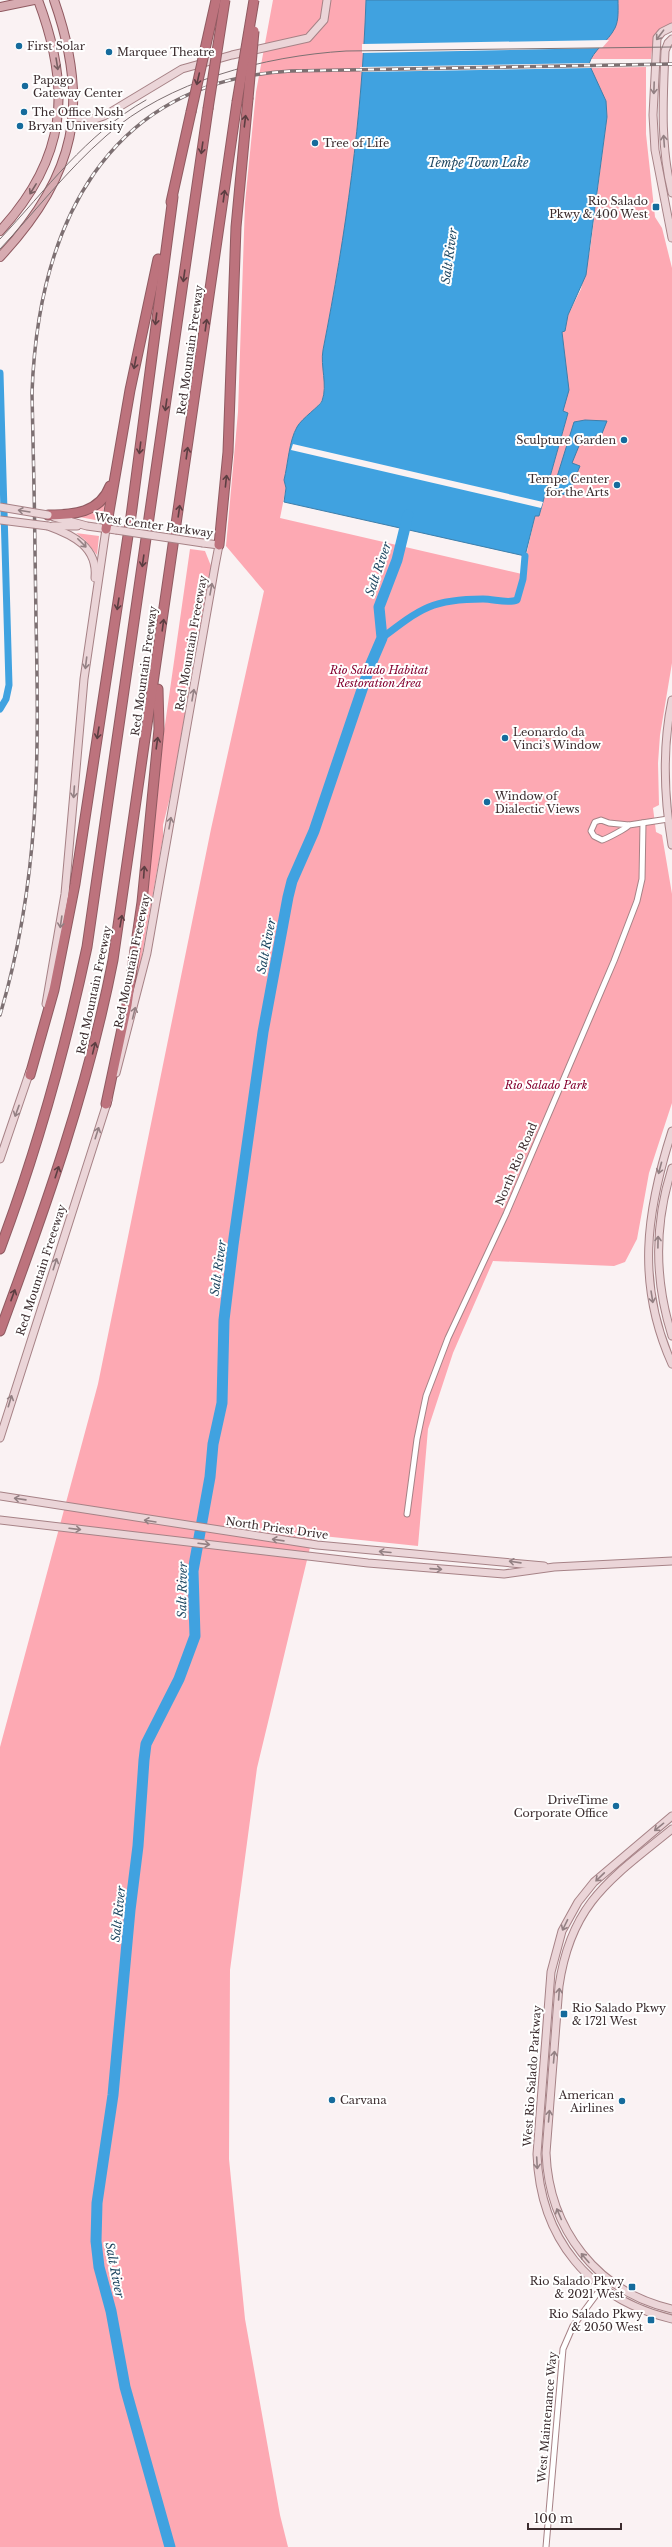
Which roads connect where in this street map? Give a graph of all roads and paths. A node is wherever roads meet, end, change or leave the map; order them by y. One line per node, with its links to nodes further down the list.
1 (34, 0): 8 (main road)
2 (38, 0): 14 (main road, one-way to 14)
3 (54, 0): 11 (main road)
4 (216, 0): 13 (highway, one-way to 13, bridge)
5 (225, 0): 39 (highway, Red Mountain Freeway, one-way to 39, bridge)
6 (255, 0): 24 (highway, one-way to 6, bridge); 26 (highway, Red Mountain Freeway, one-way to 6, bridge)
7 (327, 0): 11 (main road)
8 (0, 7)
9 (672, 27): 15 (main road, one-way to 15)
10 (672, 39): 12 (main road, one-way to 10)
11 (73, 116): 16 (main road)
12 (672, 193)
13 (173, 197): 17 (highway, one-way to 17); 34 (highway, one-way to 34)
14 (0, 231)
15 (672, 238)
16 (0, 257)
17 (116, 465): 19 (highway); 23 (highway)
18 (0, 508): 19 (main road, West Center Parkway, one-way to 18, bridge)
19 (48, 515): 22 (main road, West Center Parkway)
20 (0, 520): 21 (main road, West Center Parkway, bridge)
21 (48, 526): 22 (main road, West Center Parkway); 25 (main road, one-way to 25)
22 (87, 526): 23 (main road, West Center Parkway)
23 (106, 529): 24 (main road, West Center Parkway, bridge); 25 (main road)
24 (218, 545): 35 (main road, Red Mountain Freeeway, one-way to 24)
25 (91, 624): 34 (main road, one-way to 34)
26 (158, 660): 35 (highway, one-way to 26); 40 (highway, Red Mountain Freeway, one-way to 26)
27 (672, 700): 28 (main road)
28 (670, 819): 30 (street); 33 (main road)
29 (609, 823): 31 (street); 32 (street); 32 (street)
30 (643, 823): 31 (street); 45 (street, North Rio Road)
31 (629, 825): 32 (street)
32 (611, 834)
33 (672, 845)
34 (30, 1074): 37 (main road, one-way to 37)
35 (106, 1104): 43 (main road, Red Mountain Freeeway, one-way to 35)
36 (672, 1131): 42 (main road, one-way to 42)
37 (0, 1159)
38 (672, 1168): 41 (main road, one-way to 38)
39 (0, 1248)
40 (0, 1331)
41 (672, 1336)
42 (672, 1364)
43 (0, 1438)
44 (0, 1496): 48 (main road, North Priest Drive, one-way to 44)
45 (407, 1514)
46 (0, 1520): 48 (main road, North Priest Drive, one-way to 48)
47 (672, 1561): 48 (main road, North Priest Drive)
48 (554, 1567)
49 (672, 1816): 51 (main road, West Rio Salado Parkway, one-way to 51)
50 (672, 1829): 52 (main road, West Rio Salado Parkway)
51 (645, 1838): 52 (main road); 53 (main road, West Rio Salado Parkway, one-way to 53)
52 (623, 1868): 54 (main road, West Rio Salado Parkway)
53 (585, 1892): 54 (main road); 56 (main road, West Rio Salado Parkway, one-way to 56)
54 (592, 1898): 55 (main road, West Rio Salado Parkway, one-way to 54)
55 (608, 2279): 56 (street, West Maintenance Way); 57 (main road, West Rio Salado Parkway)
56 (602, 2287): 58 (main road, West Rio Salado Parkway); 59 (street, West Maintenance Way)
57 (672, 2309)
58 (672, 2319)
59 (546, 2547)

